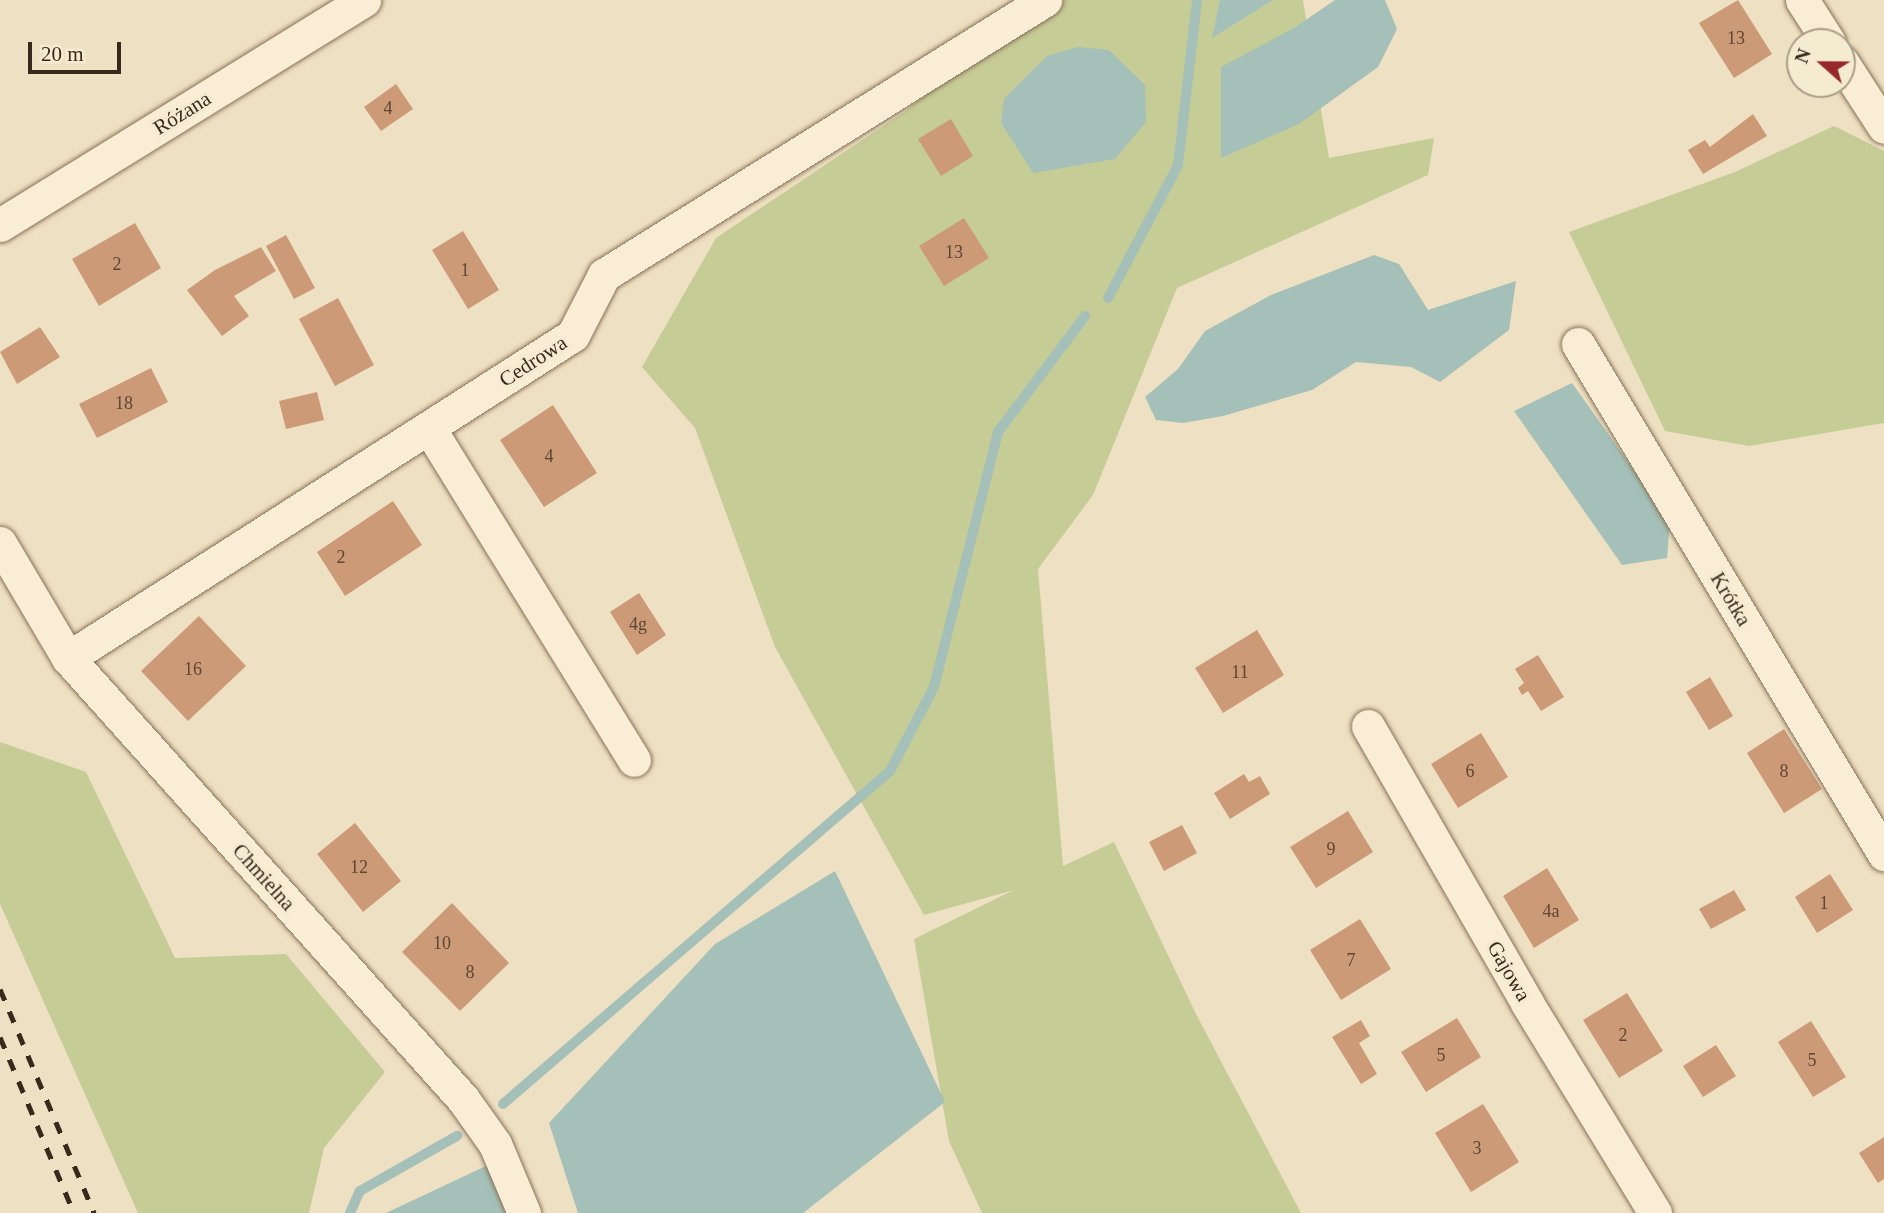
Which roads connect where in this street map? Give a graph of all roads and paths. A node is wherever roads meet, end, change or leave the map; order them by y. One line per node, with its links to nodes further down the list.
1 (364, 0): 7 (street, Różana)
2 (1045, 0): 9 (street, Cedrowa)
3 (1802, 0): 4 (street)
4 (1820, 28)
5 (1856, 84): 6 (street)
6 (1884, 127)
7 (0, 225)
8 (1578, 344): 14 (street, Krótka)
9 (429, 428): 11 (street, Cedrowa); 13 (street)
10 (0, 543): 11 (street, Chmielna)
11 (68, 658): 15 (street, Chmielna)
12 (1368, 726): 16 (street, Gajowa)
13 (634, 760)
14 (1884, 854)
15 (524, 1213)
16 (1656, 1213)

